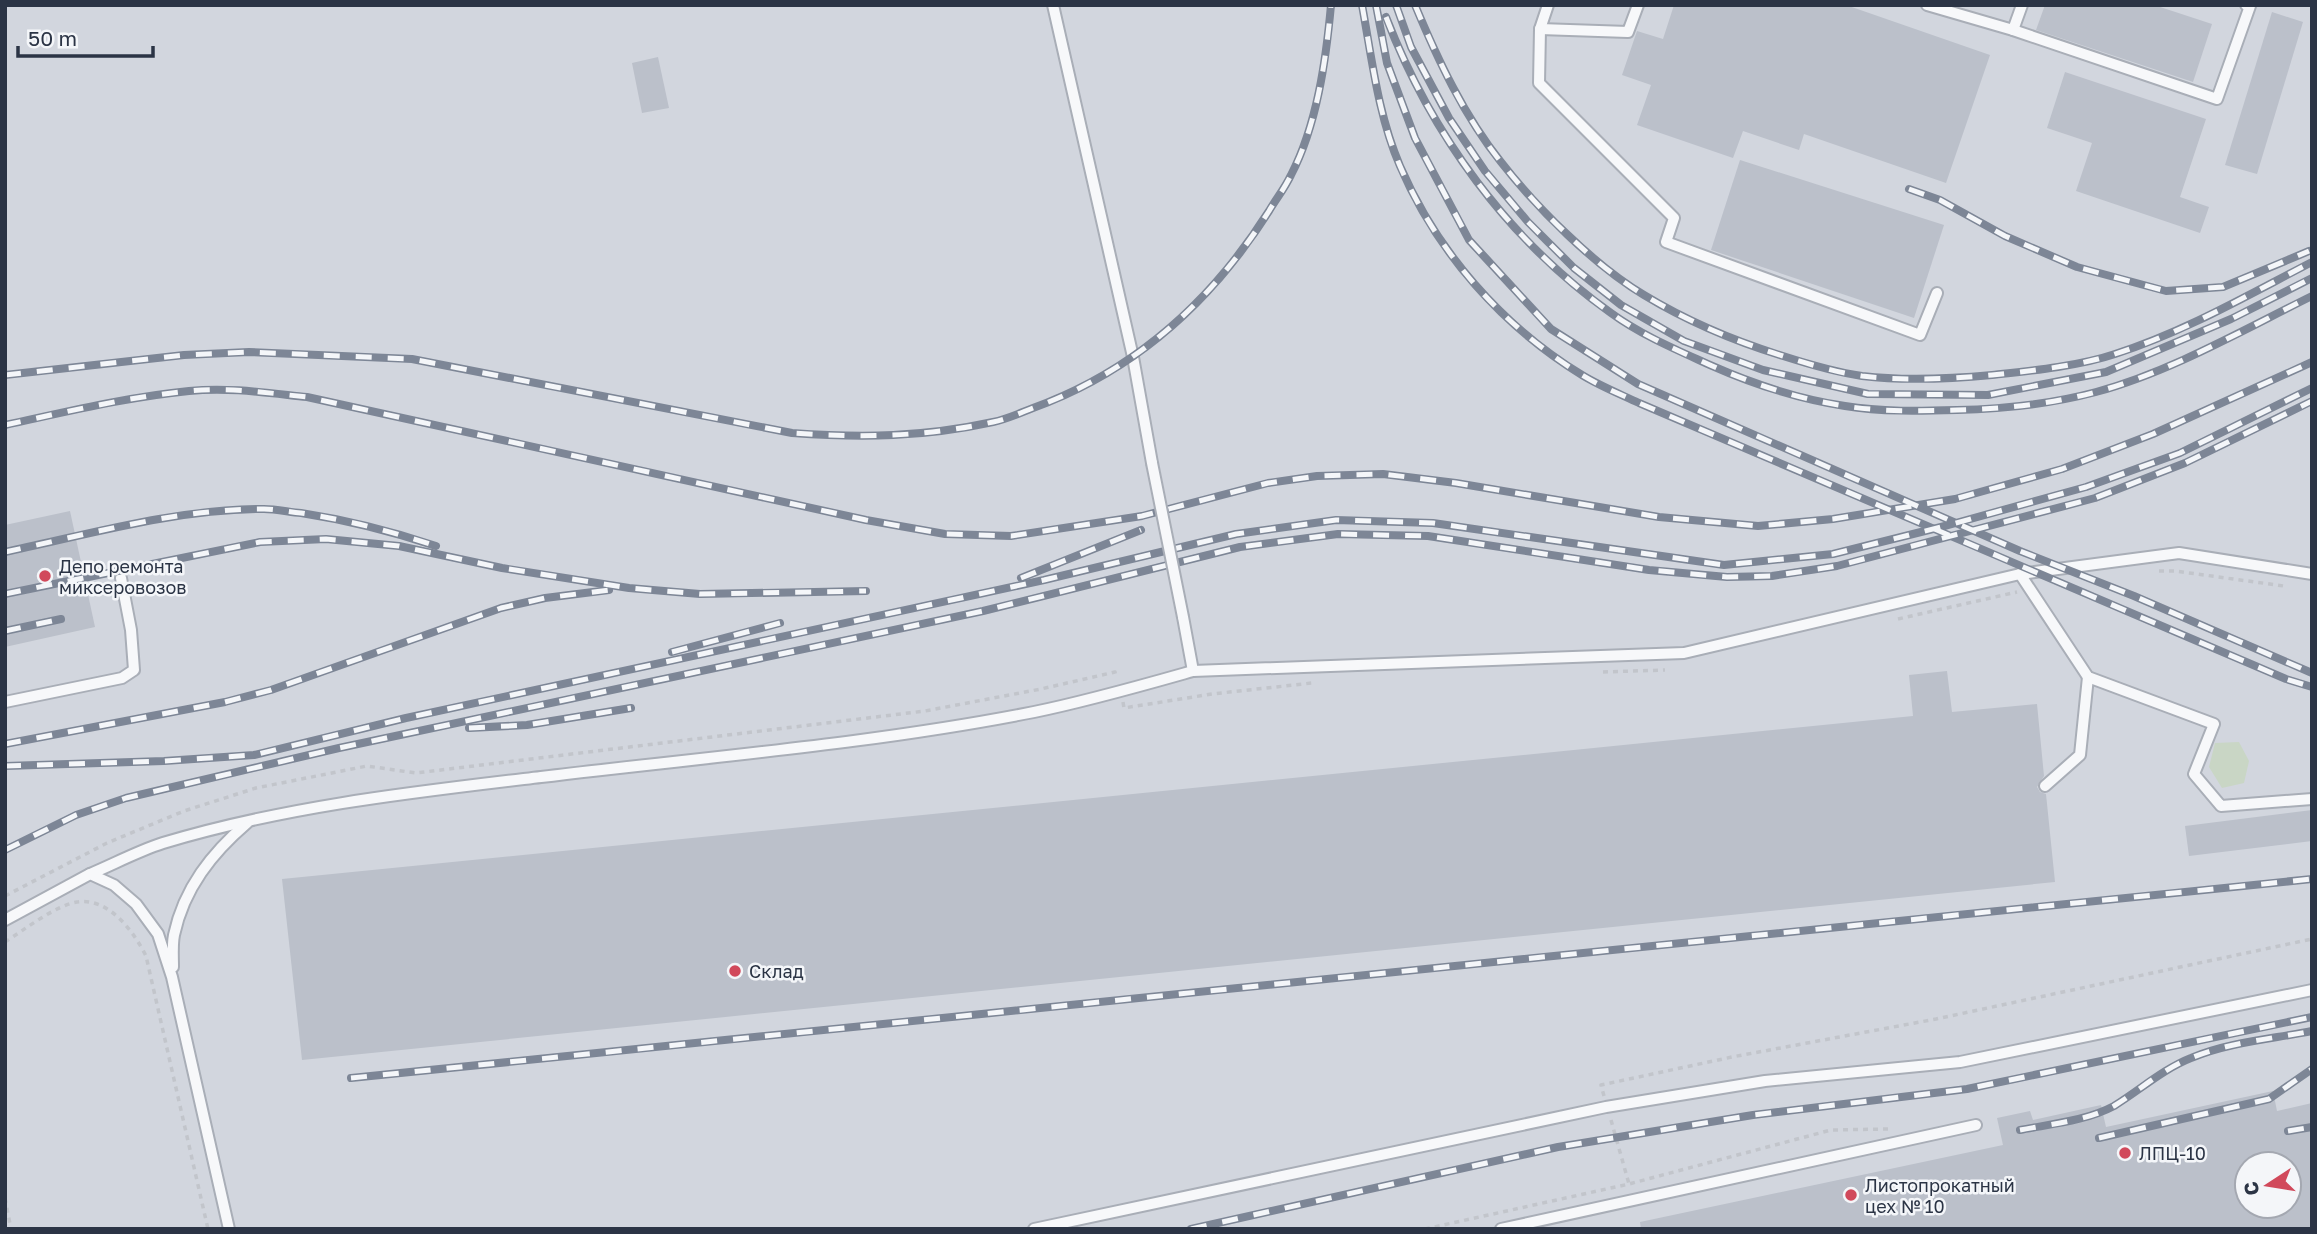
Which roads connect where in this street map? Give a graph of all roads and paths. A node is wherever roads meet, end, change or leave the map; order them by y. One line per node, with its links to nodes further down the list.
1 (1054, 5): 13 (lane, bridge)
2 (1548, 5): 7 (lane)
3 (1638, 5): 7 (lane)
4 (1927, 5): 8 (lane)
5 (2022, 5): 8 (lane)
6 (2246, 5): 8 (lane)
7 (1540, 29): 9 (lane)
8 (2013, 30)
9 (1937, 293)
10 (2312, 573): 11 (lane)
11 (2020, 574): 13 (lane); 14 (lane)
12 (121, 578): 15 (lane)
13 (1193, 671): 18 (lane)
14 (2088, 677): 16 (lane); 17 (lane)
15 (5, 702)
16 (2045, 786)
17 (2312, 799)
18 (251, 820): 19 (lane); 23 (lane)
19 (90, 874): 20 (lane); 23 (lane)
20 (5, 920)
21 (2312, 939): 25 (path)
22 (5, 942): 31 (path)
23 (172, 977): 32 (lane)
24 (2312, 990): 25 (lane)
25 (1606, 1107): 28 (path); 33 (lane)
26 (1976, 1125): 35 (lane)
27 (1888, 1129): 28 (path)
28 (1629, 1184): 34 (path)
29 (5, 1198): 30 (path)
30 (11, 1229)
31 (208, 1229)
32 (229, 1229)
33 (1034, 1229)
34 (1425, 1229)
35 (1501, 1229)

